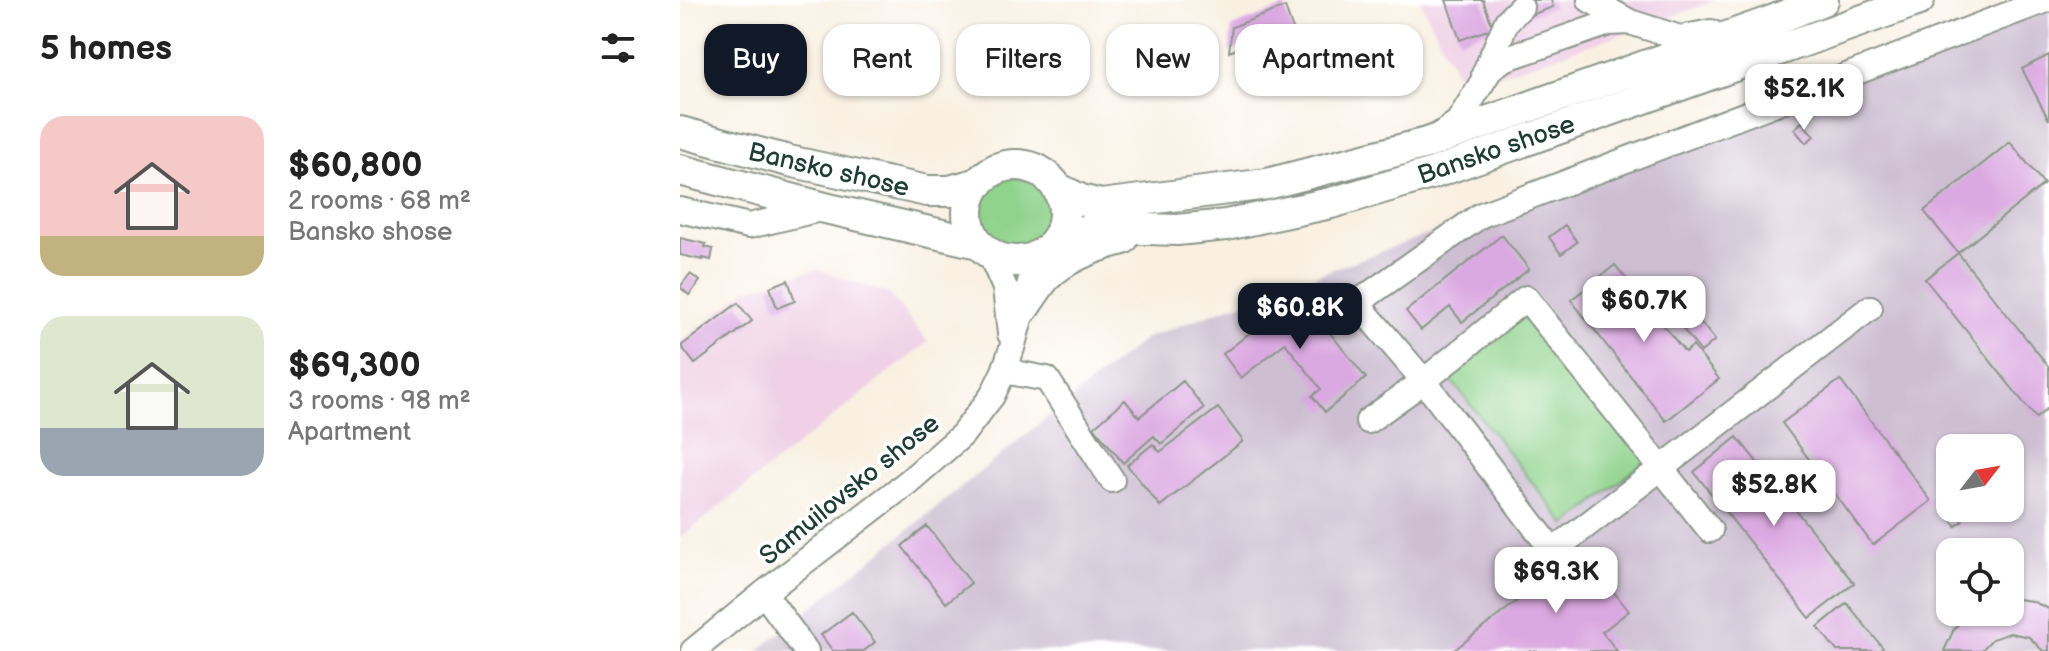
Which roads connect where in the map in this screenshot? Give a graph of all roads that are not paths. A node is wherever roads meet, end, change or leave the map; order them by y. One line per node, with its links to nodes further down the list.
1 (1590, 0): 6 (street)
2 (1823, 0): 7 (main road, Bansko shose)
3 (1919, 0): 18 (main road, Bansko shose)
4 (2046, 0): 25 (street)
5 (1513, 7): 8 (street)
6 (1617, 12): 7 (street); 8 (street)
7 (1772, 21): 11 (main road, Bansko shose)
8 (1478, 88): 11 (street)
9 (680, 122): 12 (main road)
10 (680, 132): 12 (main road, Bansko shose)
11 (1427, 143): 15 (main road, Bansko shose)
12 (789, 161): 14 (main road, Bansko shose)
13 (680, 170): 16 (main road, Bansko shose)
14 (979, 183): 15 (main road); 20 (main road)
15 (1057, 188): 19 (main road)
16 (825, 208): 17 (street); 20 (main road, Bansko shose)
17 (680, 210)
18 (1177, 230): 19 (main road, Bansko shose); 23 (main road)
19 (1060, 234): 21 (main road)
20 (984, 248): 21 (main road); 24 (street)
21 (1037, 257): 23 (street, Samuilovsko shose)
22 (1870, 308): 27 (street)
23 (1023, 309): 24 (street, Samuilovsko shose)
24 (1008, 360): 28 (street); 30 (street, Samuilovsko shose)
25 (1424, 381): 26 (street); 27 (street); 27 (street)
26 (1368, 421)
27 (1661, 468): 29 (street)
28 (1112, 480)
29 (1710, 530)
30 (764, 593): 31 (street, Samuilovsko shose); 32 (street)
31 (693, 651)
32 (806, 651)

